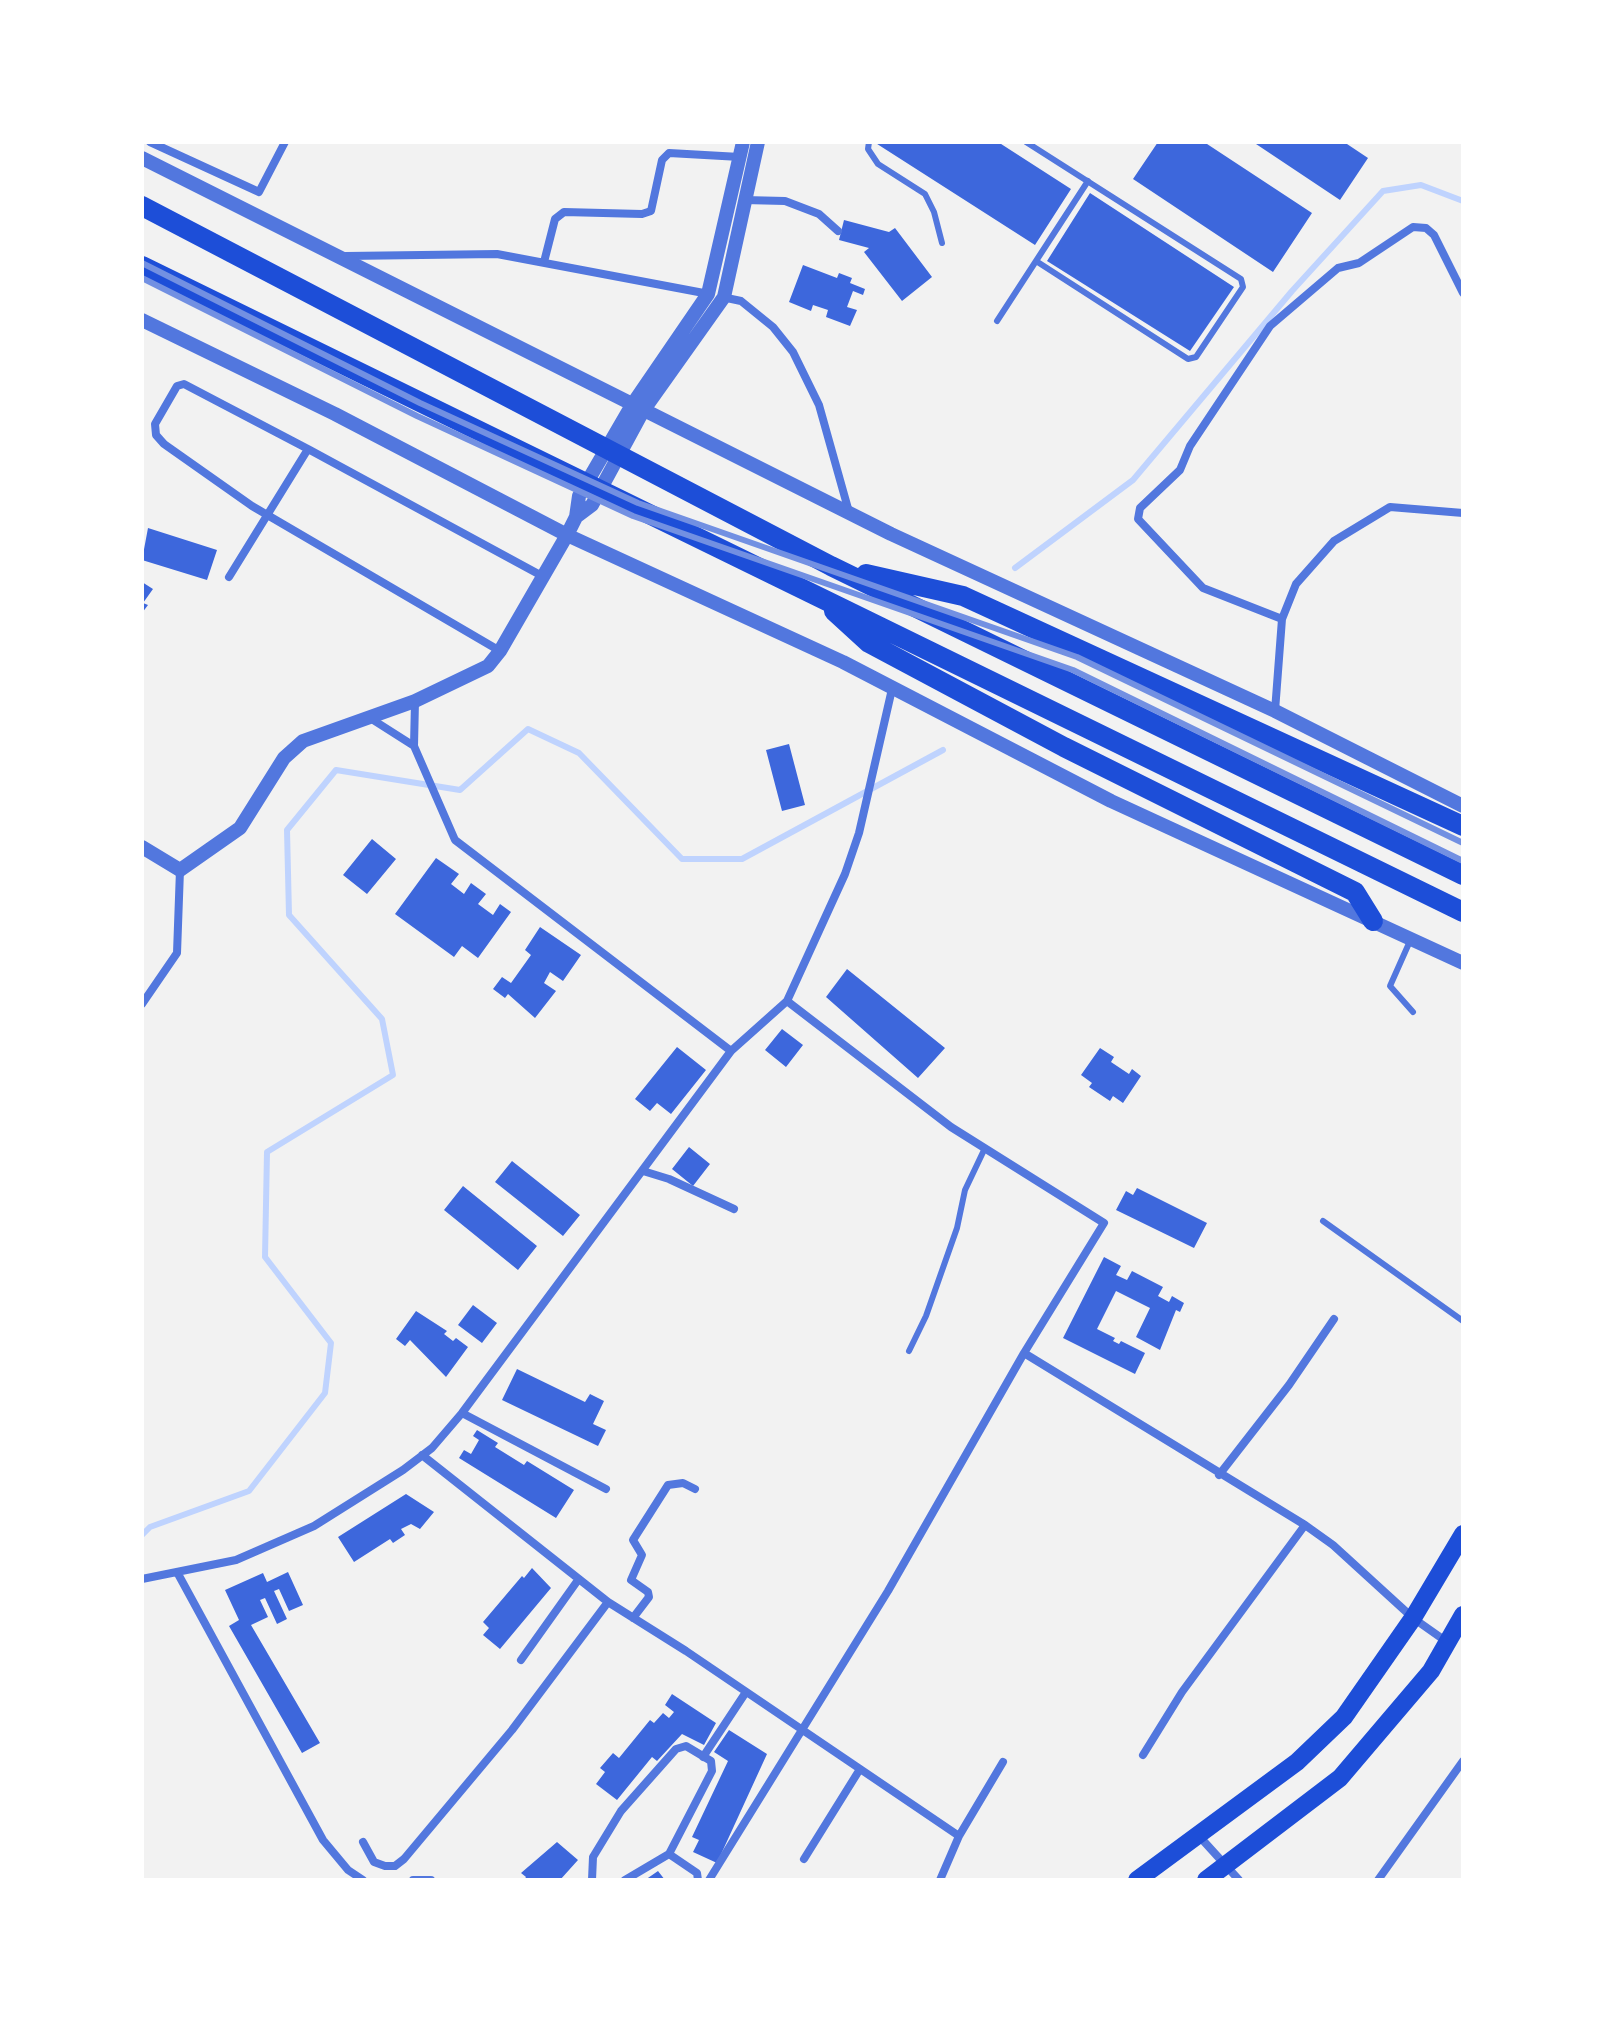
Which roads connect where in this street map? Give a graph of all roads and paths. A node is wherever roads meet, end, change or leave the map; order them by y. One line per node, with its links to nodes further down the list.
1 (150, 142): 2 (street)
2 (285, 142)
3 (743, 142): 7 (street)
4 (758, 142): 10 (street)
5 (869, 142): 13 (lane)
6 (1026, 142): 9 (lane)
7 (740, 157): 10 (street); 16 (street)
8 (142, 158): 14 (street)
9 (1088, 181): 15 (lane); 15 (lane)
10 (740, 200): 12 (street); 19 (street); 20 (street)
11 (142, 206): 29 (highway)
12 (838, 231)
13 (942, 243)
14 (336, 256): 16 (street); 23 (street)
15 (1036, 261): 22 (lane)
16 (544, 262): 19 (street)
17 (142, 266): 32 (highway)
18 (1463, 293): 33 (street)
19 (708, 294): 20 (street); 23 (street)
20 (724, 297): 23 (street); 25 (street)
21 (142, 320): 28 (street)
22 (997, 321)
23 (638, 408): 25 (street); 28 (street)
24 (308, 449): 27 (street); 27 (street); 31 (street)
25 (849, 512): 37 (street)
26 (1463, 513): 33 (street)
27 (266, 515): 30 (street); 34 (street)
28 (567, 535): 31 (street); 35 (street)
29 (831, 566): 40 (highway); 46 (highway)
30 (229, 577)
31 (544, 577): 34 (street)
32 (817, 595): 47 (highway); 48 (highway)
33 (1282, 619): 37 (street)
34 (500, 651): 36 (street)
35 (892, 689): 48 (street); 51 (street)
36 (415, 701): 38 (street); 39 (street)
37 (1275, 711): 40 (street)
38 (369, 717): 39 (street); 45 (street)
39 (414, 746): 54 (street)
40 (1380, 777): 41 (highway)
41 (1426, 798): 42 (street); 43 (highway)
42 (1463, 806)
43 (1463, 826)
44 (142, 847): 45 (street)
45 (180, 870): 52 (street)
46 (1463, 875)
47 (1463, 912)
48 (1373, 921): 49 (street)
49 (1411, 939): 50 (street); 53 (lane)
50 (1463, 963)
51 (787, 1001): 54 (street); 55 (street)
52 (142, 1004)
53 (1413, 1012)
54 (731, 1051): 56 (street)
55 (985, 1148): 61 (lane); 62 (street)
56 (643, 1171): 57 (street); 63 (street)
57 (734, 1209)
58 (1323, 1221): 60 (lane)
59 (1334, 1319): 65 (street)
60 (1463, 1321)
61 (909, 1351)
62 (1024, 1353): 65 (street); 80 (street)
63 (462, 1413): 64 (street); 66 (street)
64 (422, 1455): 70 (street); 72 (street)
65 (1219, 1475): 68 (street)
66 (606, 1489)
67 (695, 1489): 75 (street)
68 (1305, 1525): 76 (street); 81 (street)
69 (1463, 1534): 76 (main road)
70 (177, 1572): 71 (street); 92 (street)
71 (142, 1579)
72 (578, 1580): 73 (street); 78 (street)
73 (608, 1602): 75 (street); 88 (street)
74 (1463, 1615): 77 (main road)
75 (633, 1618): 79 (street)
76 (1413, 1618): 77 (street); 87 (main road)
77 (1447, 1642): 91 (main road)
78 (521, 1660)
79 (746, 1692): 80 (street); 82 (street)
80 (803, 1731): 85 (street); 98 (street)
81 (1143, 1755)
82 (703, 1757): 89 (street); 95 (street)
83 (1463, 1761): 102 (street)
84 (1003, 1762): 86 (street)
85 (860, 1769): 86 (street); 90 (street)
86 (959, 1836): 99 (street)
87 (1199, 1836): 91 (street); 100 (main road)
88 (363, 1842)
89 (669, 1854): 96 (street); 97 (street)
90 (804, 1859)
91 (1232, 1874): 101 (main road)
92 (363, 1880)
93 (413, 1880): 94 (street)
94 (431, 1880)
95 (592, 1880)
96 (625, 1880)
97 (698, 1880)
98 (709, 1880)
99 (940, 1880)
100 (1137, 1880)
101 (1206, 1880)
102 (1378, 1880)

